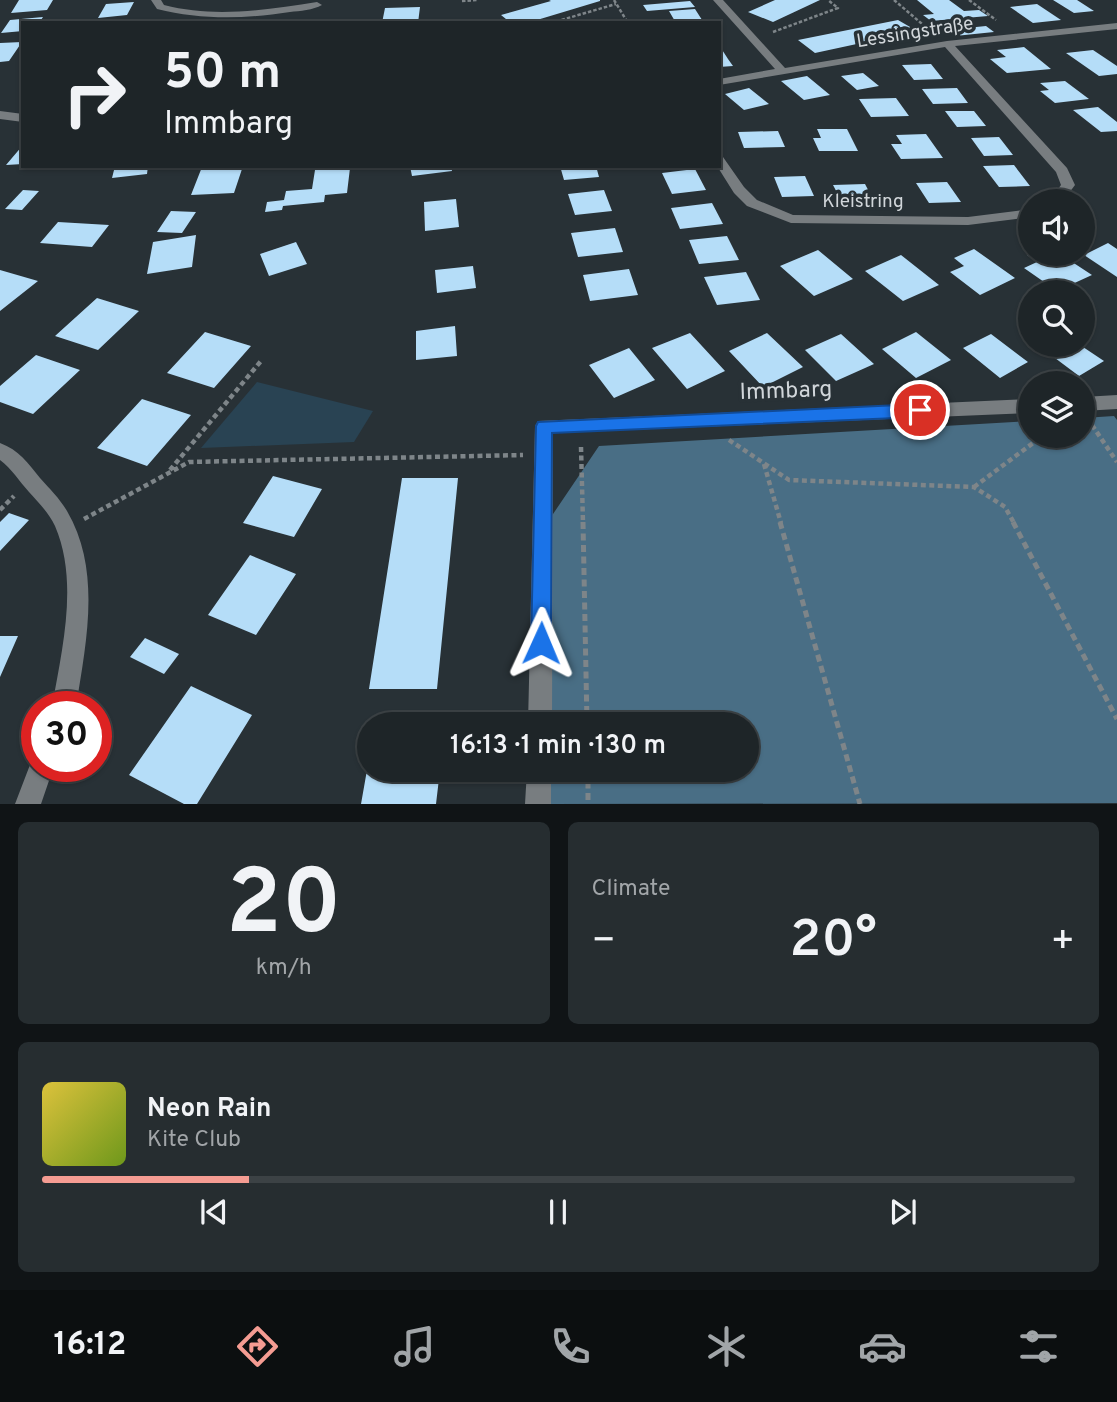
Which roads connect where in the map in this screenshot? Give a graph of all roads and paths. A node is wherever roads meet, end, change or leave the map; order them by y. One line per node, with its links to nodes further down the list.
1 (156, 0): 9 (street)
2 (477, 0): 8 (path)
3 (614, 0): 10 (path)
4 (718, 0): 14 (street)
5 (828, 0): 14 (path)
6 (894, 0): 16 (path)
7 (969, 0): 15 (path)
8 (463, 1)
9 (317, 5)
10 (616, 5): 11 (path); 12 (path)
11 (558, 21)
12 (627, 21)
13 (1117, 26): 15 (street, Lessingstraße)
14 (751, 35): 17 (street)
15 (1017, 36): 16 (street, Lessingstraße)
16 (947, 44): 17 (street, Lessingstraße); 22 (street)
17 (783, 72): 18 (street, Lessingstraße)
18 (721, 82)
19 (0, 115): 20 (street)
20 (21, 118)
21 (721, 163): 23 (street, Kleistring)
22 (1065, 189)
23 (1018, 215)
24 (261, 361): 36 (path)
25 (1117, 402): 26 (street)
26 (1095, 403)
27 (1018, 407): 28 (street, Immbarg)
28 (700, 420): 29 (street, Immbarg); 35 (path)
29 (580, 425): 33 (street, Immbarg); 41 (path)
30 (1095, 430): 34 (path)
31 (1026, 448): 37 (path)
32 (0, 451): 38 (street)
33 (545, 454): 36 (path); 40 (street)
34 (1117, 461)
35 (763, 463): 37 (path); 49 (path)
36 (168, 474): 38 (path)
37 (974, 487): 42 (path)
38 (66, 529): 39 (street)
39 (66, 691)
40 (540, 712)
41 (587, 712)
42 (1117, 719)
43 (36, 782): 46 (street)
44 (539, 782): 47 (street)
45 (587, 782): 48 (path)
46 (28, 803)
47 (538, 803)
48 (588, 803)
49 (860, 803)

